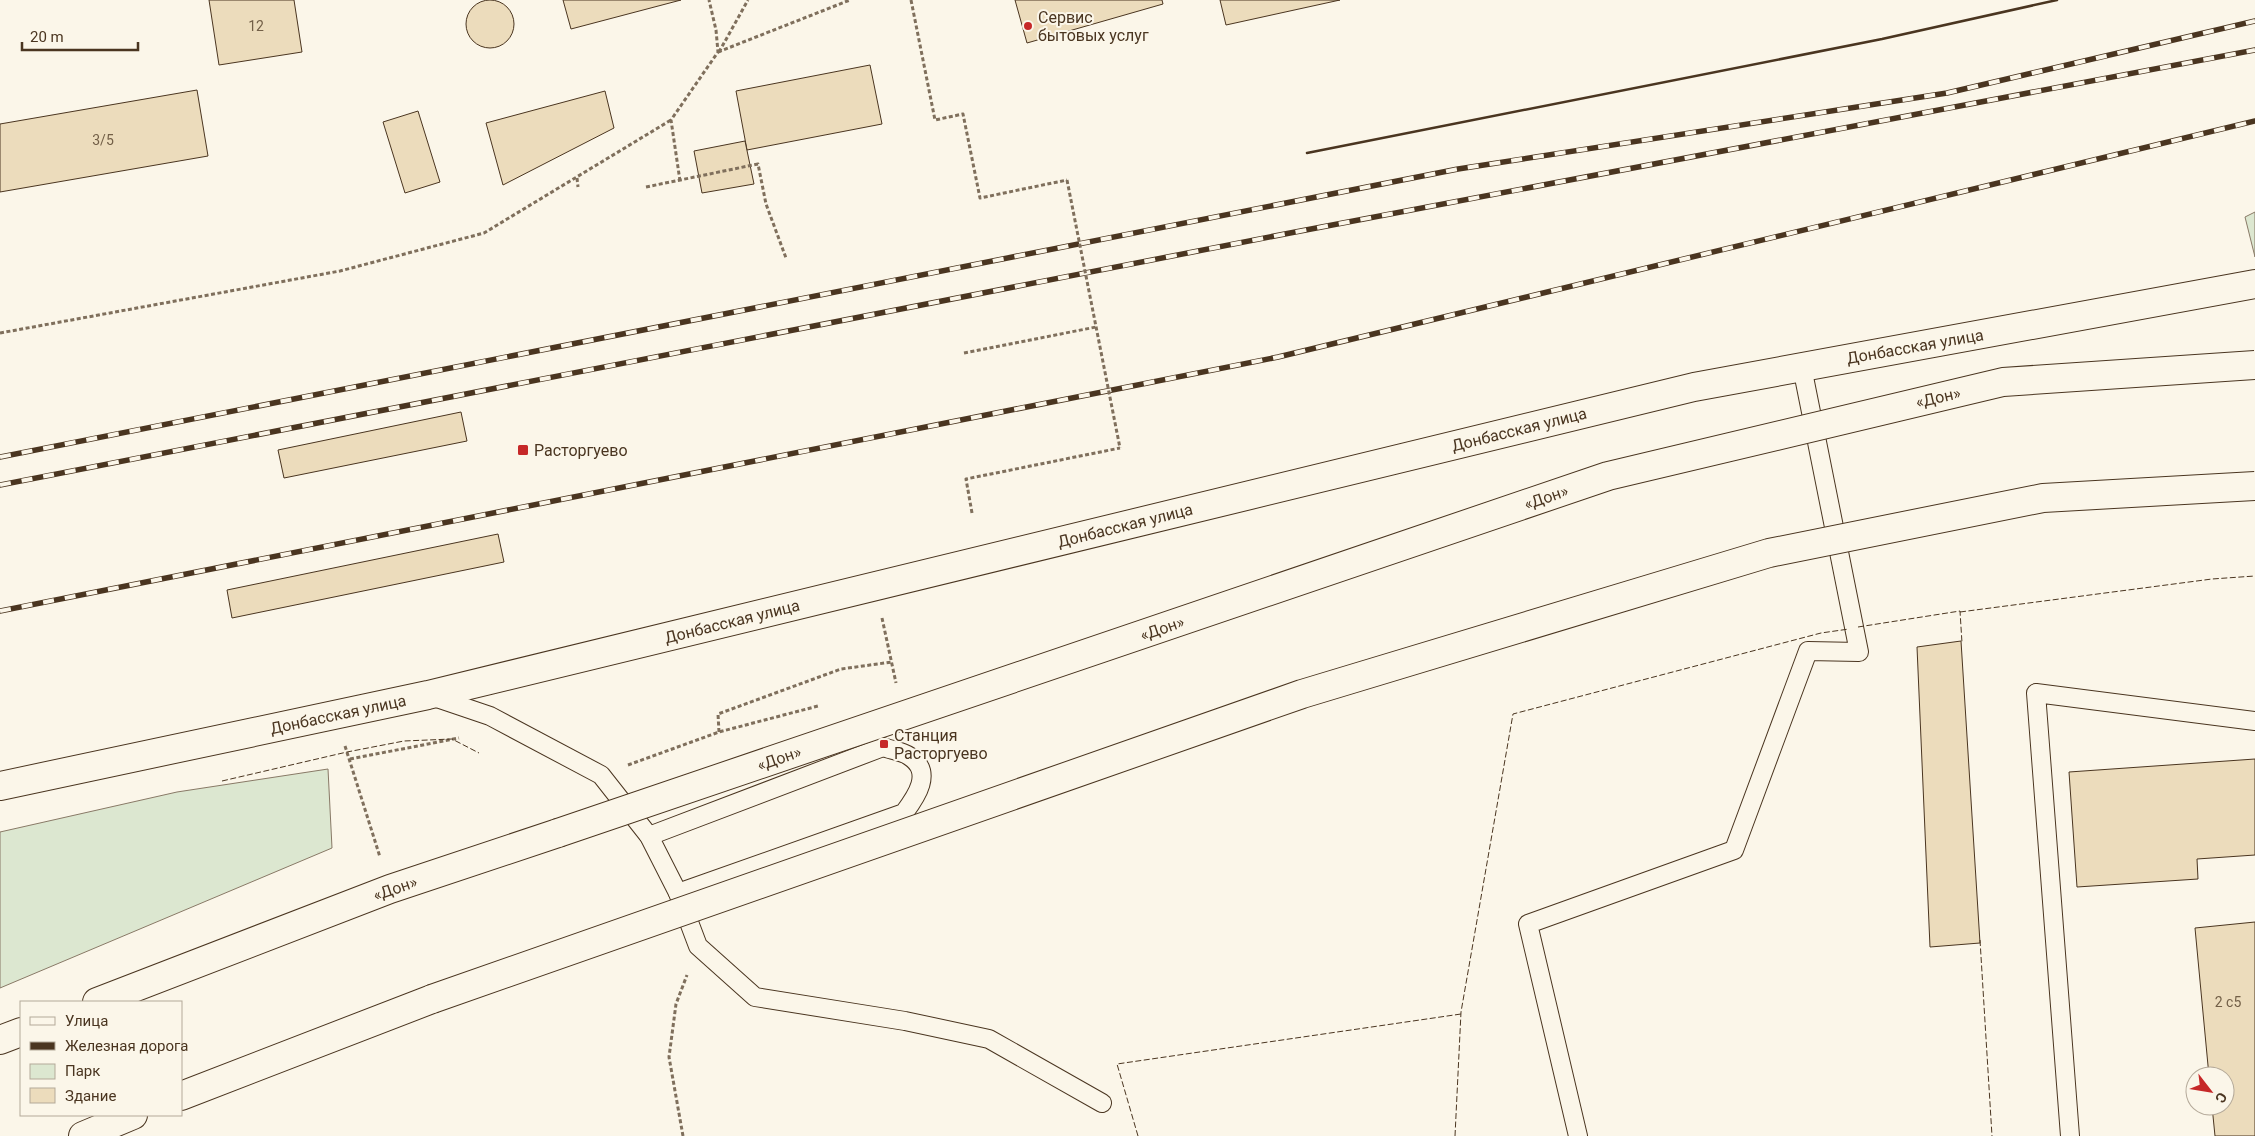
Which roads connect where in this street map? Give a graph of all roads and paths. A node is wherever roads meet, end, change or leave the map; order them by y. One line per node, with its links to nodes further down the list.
1 (709, 0): 5 (path)
2 (748, 0): 5 (path)
3 (850, 0): 5 (path)
4 (911, 0): 13 (path, bridge)
5 (718, 52): 6 (path)
6 (671, 120): 7 (path); 8 (path)
7 (577, 178): 9 (path); 14 (path)
8 (680, 181): 10 (path); 11 (path)
9 (578, 187)
10 (646, 187)
11 (786, 258)
12 (2255, 284): 17 (main road, Донбасская улица)
13 (1096, 327): 15 (path); 19 (path, bridge)
14 (0, 333)
15 (964, 353)
16 (2255, 365): 31 (main road, «Дон», bridge)
17 (1802, 367): 21 (main road, Донбасская улица); 42 (lane)
18 (2255, 486): 37 (main road, bridge)
19 (972, 513)
20 (880, 610): 24 (path)
21 (428, 695): 28 (lane); 29 (main road, Донбасская улица)
22 (821, 705): 24 (path)
23 (2255, 721): 43 (lane)
24 (719, 732): 28 (path)
25 (462, 737): 27 (path)
26 (345, 745): 27 (path)
27 (350, 759): 31 (path)
28 (601, 775): 30 (lane)
29 (0, 786)
30 (649, 836): 32 (lane); 32 (lane)
31 (390, 889): 34 (main road, «Дон»)
32 (678, 893): 33 (lane)
33 (698, 946): 38 (lane); 41 (path)
34 (100, 1001)
35 (20, 1032): 36 (main road)
36 (0, 1040)
37 (182, 1096)
38 (1102, 1103)
39 (131, 1116): 40 (main road)
40 (83, 1136)
41 (683, 1136)
42 (1578, 1136)
43 (2070, 1136)

